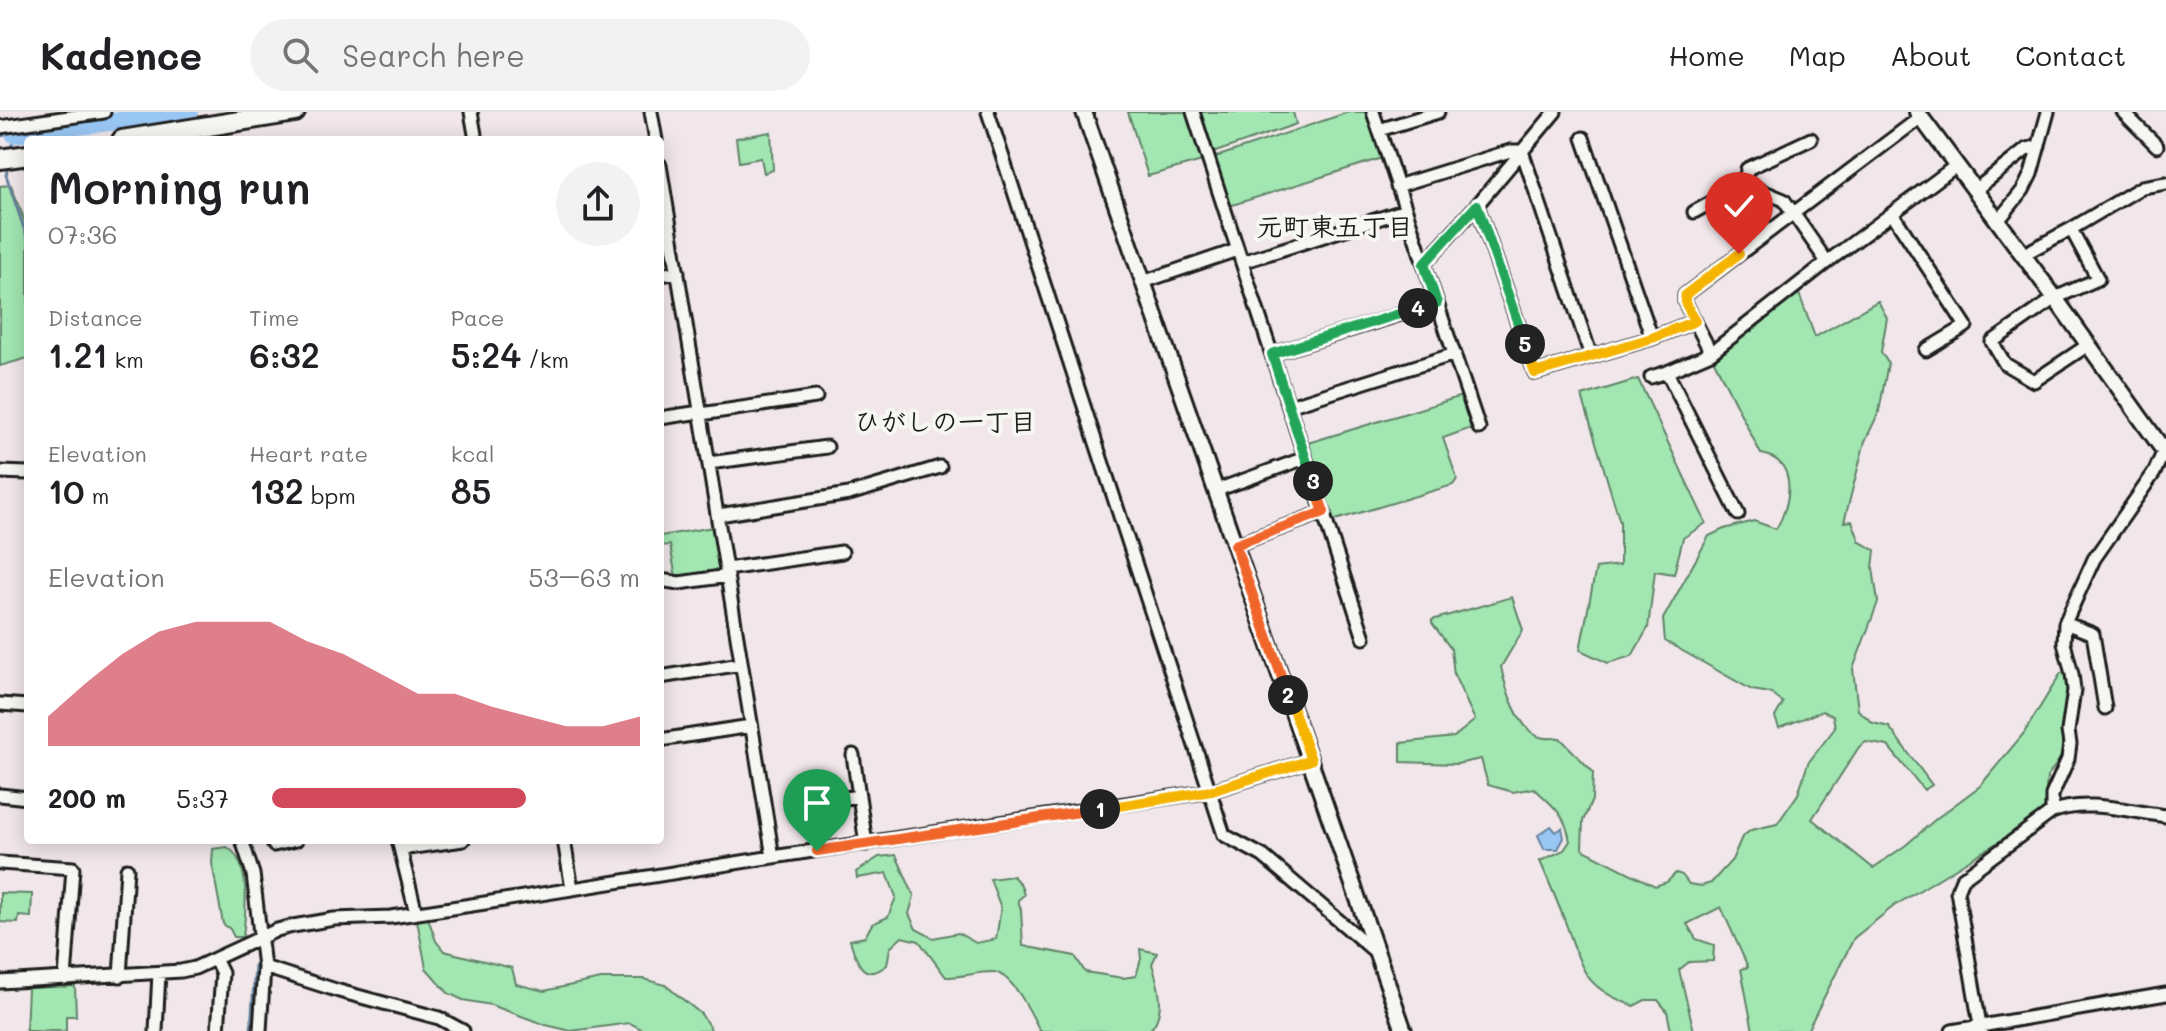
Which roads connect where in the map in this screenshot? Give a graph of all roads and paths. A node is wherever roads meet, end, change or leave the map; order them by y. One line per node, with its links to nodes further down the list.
1 (104, 112): 14 (street)
2 (295, 112): 16 (main road)
3 (471, 112): 18 (street)
4 (651, 112): 19 (street)
5 (988, 112): 91 (street)
6 (1084, 112): 47 (street)
7 (1193, 112): 40 (street)
8 (1373, 112): 15 (street)
9 (1438, 112): 15 (street)
10 (1555, 112): 24 (street)
11 (2048, 112): 22 (street)
12 (2123, 112): 23 (street)
13 (1919, 115): 27 (street); 37 (street)
14 (0, 127)
15 (1379, 130): 30 (street)
16 (209, 133): 17 (main road)
17 (172, 136)
18 (475, 136)
19 (655, 136)
20 (1583, 138): 51 (street)
21 (1811, 139): 29 (street)
22 (2039, 146): 32 (street); 38 (street)
23 (2157, 146)
24 (1522, 151): 30 (street); 33 (street); 57 (street)
25 (24, 156): 26 (main road)
26 (0, 159)
27 (1957, 165): 32 (street); 36 (street)
28 (2166, 183): 39 (street)
29 (1745, 184): 35 (street); 37 (street)
30 (1397, 186): 34 (street)
31 (664, 189): 45 (street)
32 (1975, 190): 38 (street)
33 (1477, 205): 44 (street); 57 (street)
34 (1406, 210): 42 (street); 44 (street)
35 (1694, 212)
36 (1892, 213): 43 (street); 53 (street)
37 (1793, 214): 43 (street); 50 (street)
38 (1998, 221): 41 (street)
39 (2071, 229): 41 (street); 48 (street)
40 (1237, 250): 42 (street); 47 (street)
41 (2024, 254): 48 (street)
42 (1242, 262): 55 (street)
43 (1827, 262): 54 (street)
44 (1424, 264): 49 (street)
45 (678, 272): 46 (street); 62 (street)
46 (664, 274)
47 (1143, 282): 72 (street)
48 (2055, 298): 52 (street); 52 (street)
49 (1437, 303): 55 (street); 56 (street)
50 (1695, 321): 51 (street); 54 (street)
51 (1652, 338): 57 (street)
52 (2088, 345): 66 (street)
53 (1926, 350)
54 (1711, 353): 58 (street)
55 (1272, 354): 61 (street)
56 (1455, 354): 61 (street); 64 (street)
57 (1591, 356)
58 (1667, 372): 59 (street); 74 (street)
59 (1651, 377)
60 (816, 397): 62 (street)
61 (1289, 406): 67 (street)
62 (700, 413): 63 (street); 68 (street)
63 (664, 418)
64 (1479, 428)
65 (827, 447): 68 (street)
66 (2165, 449): 80 (street)
67 (1305, 458): 72 (street); 73 (street)
68 (709, 463): 75 (street)
69 (940, 467): 75 (street)
70 (0, 472): 71 (street)
71 (24, 473)
72 (1217, 490): 76 (street)
73 (1324, 512): 76 (street); 81 (street)
74 (1738, 514)
75 (719, 515): 78 (street)
76 (1235, 545): 90 (street)
77 (842, 552): 78 (street)
78 (727, 572): 79 (street); 82 (street)
79 (664, 581)
80 (2065, 623): 86 (street); 96 (street)
81 (1364, 638)
82 (741, 664): 83 (street); 87 (street)
83 (664, 676)
84 (0, 704): 85 (street)
85 (24, 706)
86 (2105, 708)
87 (751, 726): 88 (street); 104 (street)
88 (664, 739)
89 (853, 755): 93 (street)
90 (1311, 760): 91 (street); 110 (street)
91 (1211, 791): 101 (street); 110 (street)
92 (0, 795): 94 (street)
93 (859, 796): 95 (street); 101 (street)
94 (24, 797)
95 (810, 803)
96 (2052, 812): 97 (street); 118 (street)
97 (2166, 816)
98 (243, 844): 109 (street)
99 (278, 844): 102 (street)
100 (565, 844): 107 (street)
101 (866, 844): 104 (street)
102 (274, 845)
103 (400, 845): 108 (street)
104 (773, 857): 107 (street)
105 (0, 863): 115 (street)
106 (127, 869): 114 (street)
107 (572, 889): 108 (street)
108 (416, 913): 109 (street)
109 (259, 939): 111 (street); 112 (street)
110 (1379, 955): 123 (street)
111 (215, 959): 113 (street); 120 (street)
112 (264, 967): 121 (street); 122 (street)
113 (159, 973): 114 (street); 119 (street)
114 (120, 976): 115 (street)
115 (65, 979): 116 (street)
116 (0, 982)
117 (2166, 994): 118 (street)
118 (1981, 1029): 124 (street)
119 (156, 1031)
120 (218, 1031)
121 (260, 1031)
122 (463, 1031)
123 (1404, 1031)
124 (1952, 1031)

